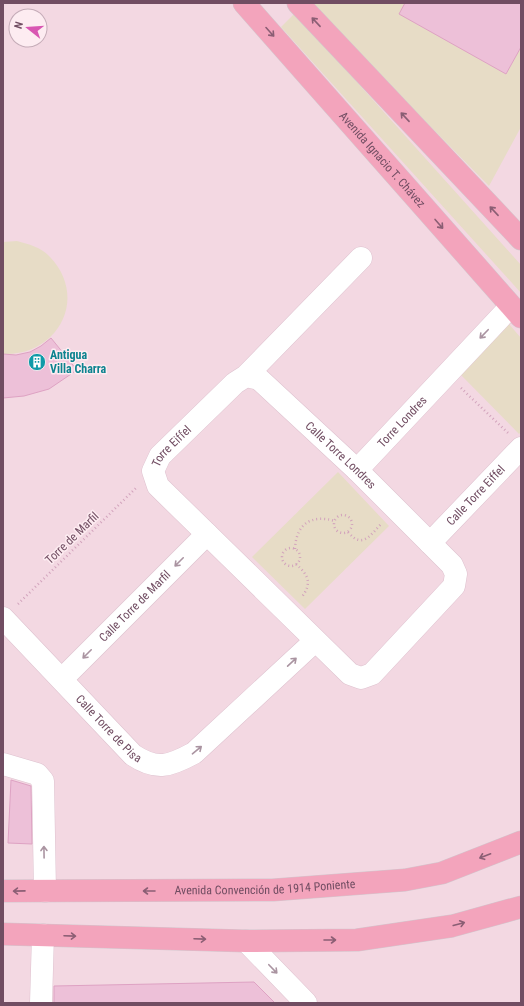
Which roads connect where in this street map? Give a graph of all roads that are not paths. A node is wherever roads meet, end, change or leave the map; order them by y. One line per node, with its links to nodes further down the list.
1 (298, 3): 3 (main road, one-way to 1)
2 (252, 6): 5 (main road, Avenida Ignacio T. Chávez, one-way to 5)
3 (521, 239)
4 (361, 258): 6 (street, Torre Eiffel)
5 (516, 311): 8 (street, Torre Londres, one-way to 8)
6 (246, 376): 8 (street, Calle Torre Londres); 9 (street, Torre Eiffel)
7 (515, 442): 10 (street, Calle Torre Eiffel)
8 (356, 470): 10 (street, Calle Torre Londres)
9 (207, 534): 12 (street, Torre Eiffel); 13 (street, Calle Torre de Marfil, one-way to 13)
10 (430, 543): 12 (street, Torre Eiffel)
11 (9, 613): 13 (street, Calle Torre de Pisa)
12 (315, 641): 13 (street, Calle Torre de Pisa, one-way to 12)
13 (62, 679)
14 (3, 764): 17 (street, one-way to 14)
15 (521, 842): 17 (main road, Avenida Convención de 1914 Poniente, one-way to 17)
16 (3, 891): 17 (main road, Avenida Convención de 1914 Poniente, one-way to 16)
17 (45, 891)
18 (521, 908): 21 (main road, one-way to 18)
19 (3, 934): 20 (main road)
20 (43, 935): 21 (main road, one-way to 21); 22 (street)
21 (246, 941): 23 (street, one-way to 23)
22 (41, 1003)
23 (306, 1003)

